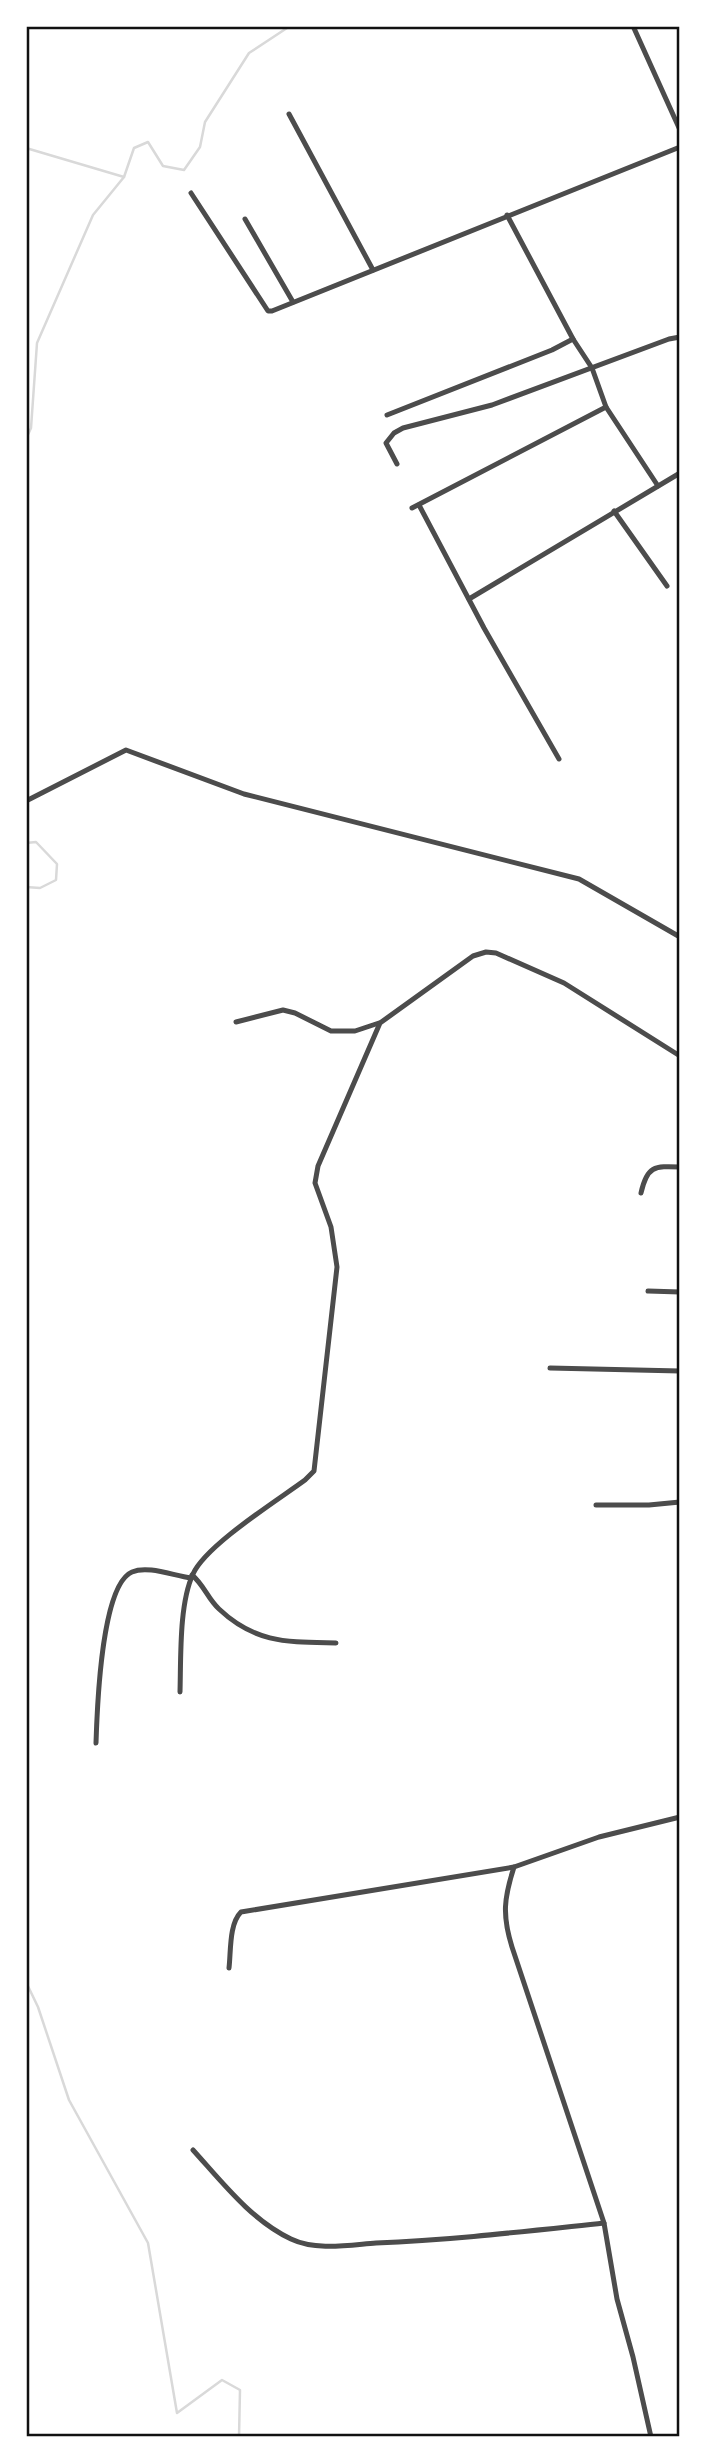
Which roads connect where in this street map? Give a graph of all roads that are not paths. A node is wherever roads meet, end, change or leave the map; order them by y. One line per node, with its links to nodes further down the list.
1 (633, 26): 3 (street)
2 (289, 114): 8 (street)
3 (680, 130)
4 (680, 146): 6 (street)
5 (191, 193): 9 (street)
6 (507, 215): 8 (street); 11 (street)
7 (245, 219): 9 (street)
8 (373, 270): 9 (street)
9 (293, 302)
10 (680, 337): 12 (street)
11 (573, 339): 12 (street); 14 (street)
12 (592, 368): 13 (street); 15 (street)
13 (606, 407): 17 (street); 18 (street)
14 (387, 415)
15 (397, 464)
16 (680, 473): 17 (street)
17 (657, 486): 20 (street)
18 (419, 505): 19 (street); 22 (street)
19 (412, 508)
20 (614, 511): 21 (street); 22 (street)
21 (667, 586)
22 (469, 599): 23 (street)
23 (559, 759)
24 (26, 800): 25 (street)
25 (680, 937)
26 (236, 1022): 27 (street)
27 (380, 1023): 28 (street); 37 (street)
28 (680, 1056)
29 (680, 1167): 30 (street)
30 (641, 1193)
31 (648, 1291): 32 (street)
32 (680, 1292)
33 (551, 1368): 34 (street)
34 (680, 1371)
35 (680, 1502): 36 (street)
36 (596, 1506)
37 (192, 1576): 38 (street); 39 (street); 40 (street)
38 (336, 1643)
39 (180, 1692)
40 (96, 1743)
41 (680, 1817): 42 (street)
42 (514, 1867): 43 (street); 45 (street)
43 (229, 1968)
44 (193, 2150): 45 (street)
45 (604, 2223): 46 (street)
46 (651, 2437)

